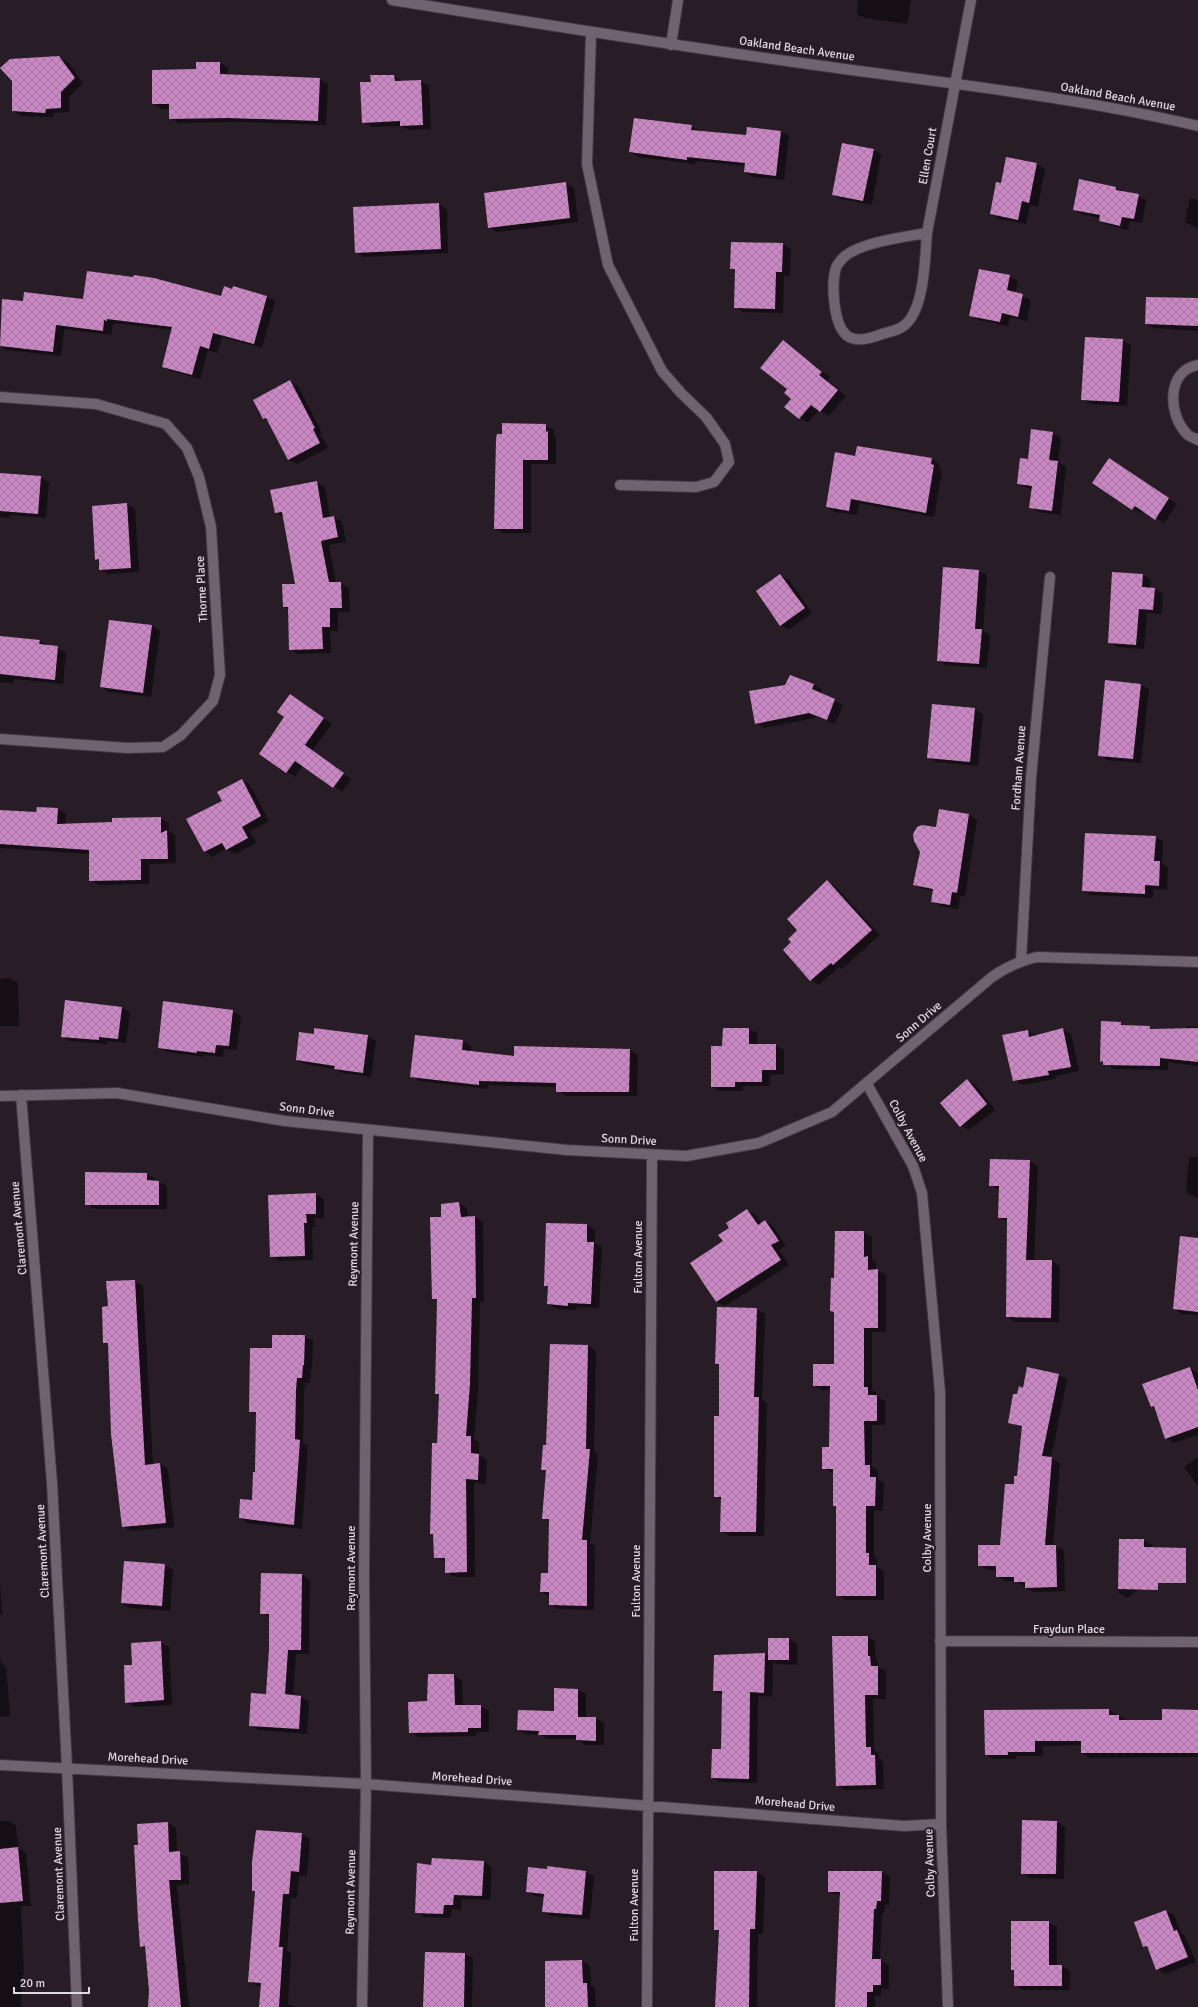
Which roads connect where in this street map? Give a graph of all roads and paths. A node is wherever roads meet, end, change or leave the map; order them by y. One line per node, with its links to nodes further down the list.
1 (392, 0): 4 (street, Oakland Beach Avenue)
2 (678, 0): 5 (street)
3 (971, 0): 6 (street, Ellen Court)
4 (591, 33): 5 (street, Oakland Beach Avenue); 12 (street)
5 (671, 45): 6 (street, Oakland Beach Avenue)
6 (954, 83): 7 (street, Oakland Beach Avenue); 8 (street, Ellen Court)
7 (1198, 126)
8 (927, 233): 8 (street, Ellen Court)
9 (1198, 365): 11 (street)
10 (0, 397): 14 (street, Thorne Place)
11 (1198, 440)
12 (620, 485)
13 (1050, 577): 15 (street, Fordham Avenue)
14 (0, 739)
15 (1021, 961): 16 (street, Sonn Drive); 17 (street, Sonn Drive)
16 (1198, 962)
17 (867, 1084): 21 (street, Sonn Drive); 22 (street, Colby Avenue)
18 (21, 1094): 19 (street, Sonn Drive); 20 (street, Sonn Drive); 25 (street, Claremont Avenue)
19 (0, 1096)
20 (368, 1130): 21 (street, Sonn Drive); 26 (street, Reymont Avenue)
21 (652, 1155): 27 (street, Fulton Avenue)
22 (940, 1641): 23 (street, Fraydun Place); 28 (street, Colby Avenue)
23 (1198, 1642)
24 (0, 1764): 25 (street, Morehead Drive)
25 (67, 1767): 26 (street, Morehead Drive); 29 (street, Claremont Avenue)
26 (366, 1784): 27 (street, Morehead Drive); 30 (street, Reymont Avenue)
27 (647, 1805): 28 (street, Morehead Drive); 31 (street, Fulton Avenue)
28 (941, 1824): 32 (street, Colby Avenue)
29 (77, 2007)
30 (362, 2007)
31 (647, 2007)
32 (948, 2007)

